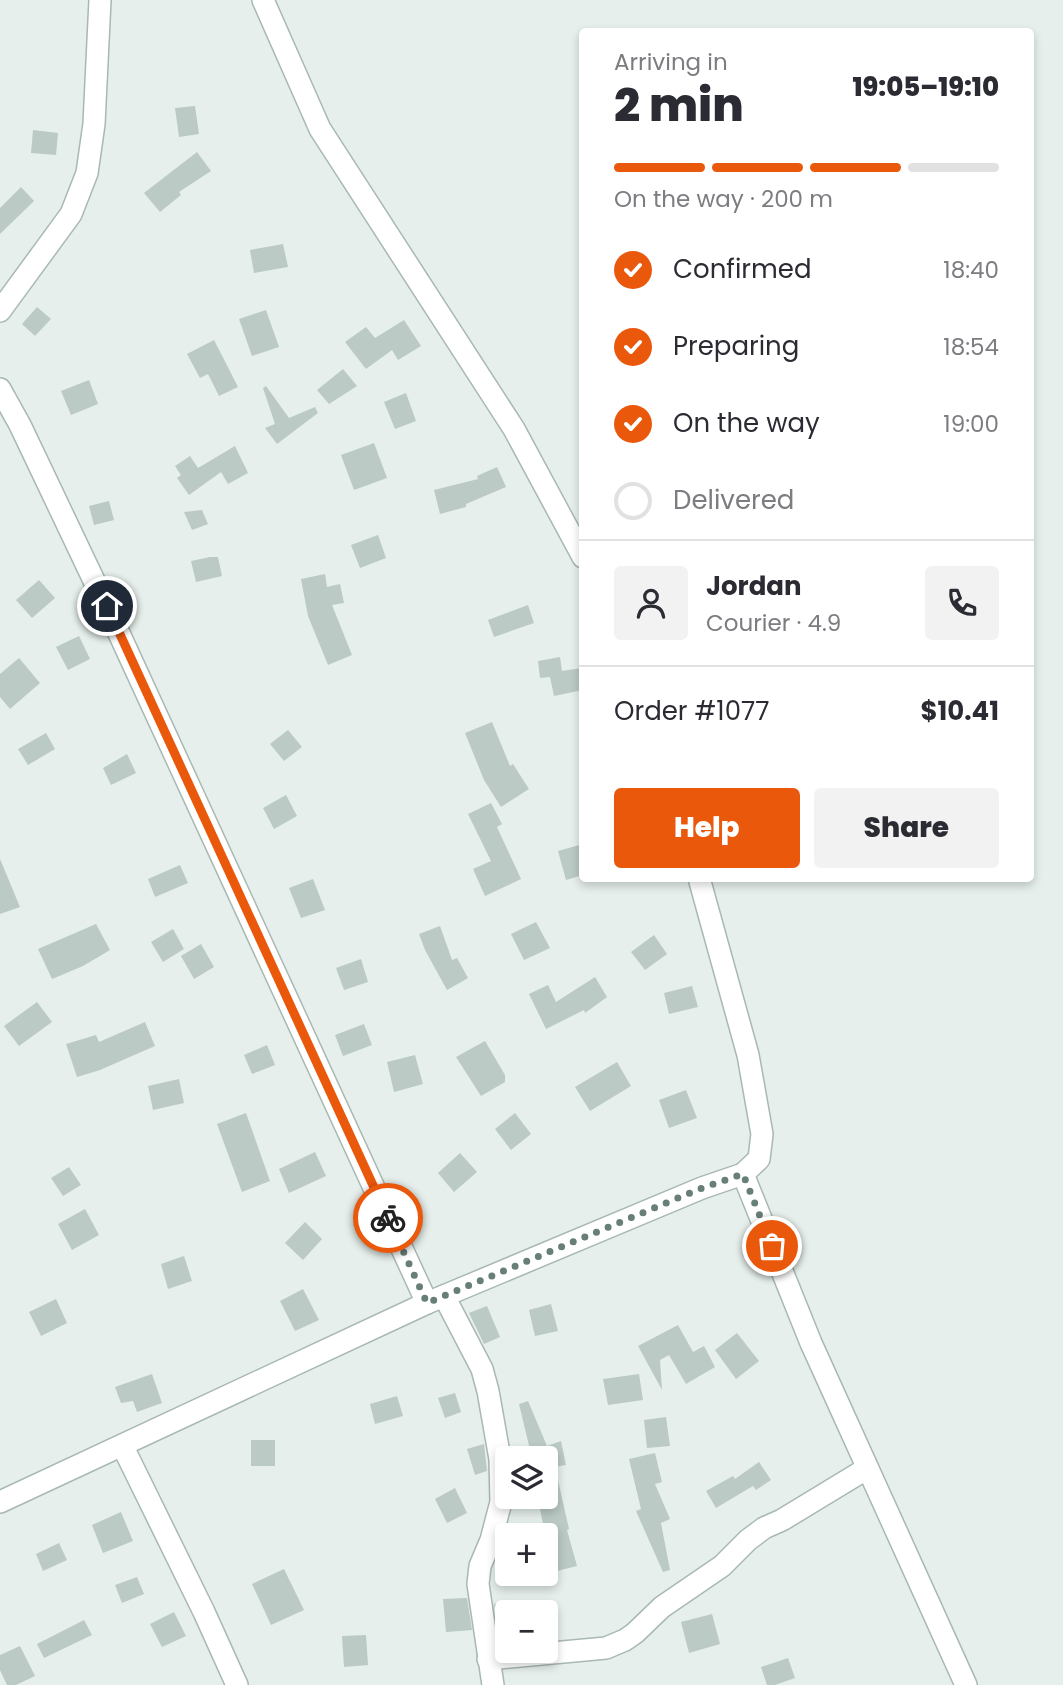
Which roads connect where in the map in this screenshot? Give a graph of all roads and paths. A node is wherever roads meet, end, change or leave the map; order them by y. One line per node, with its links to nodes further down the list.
1 (100, 0): 3 (street)
2 (263, 0): 5 (street)
3 (0, 311)
4 (0, 389): 8 (street)
5 (579, 550)
6 (699, 882): 7 (street)
7 (743, 1174): 8 (street); 10 (street)
8 (435, 1300): 9 (street); 12 (street)
9 (123, 1447): 11 (street); 13 (street)
10 (866, 1469): 12 (street); 15 (street)
11 (0, 1502)
12 (488, 1658): 14 (street)
13 (237, 1685)
14 (493, 1685)
15 (966, 1685)

